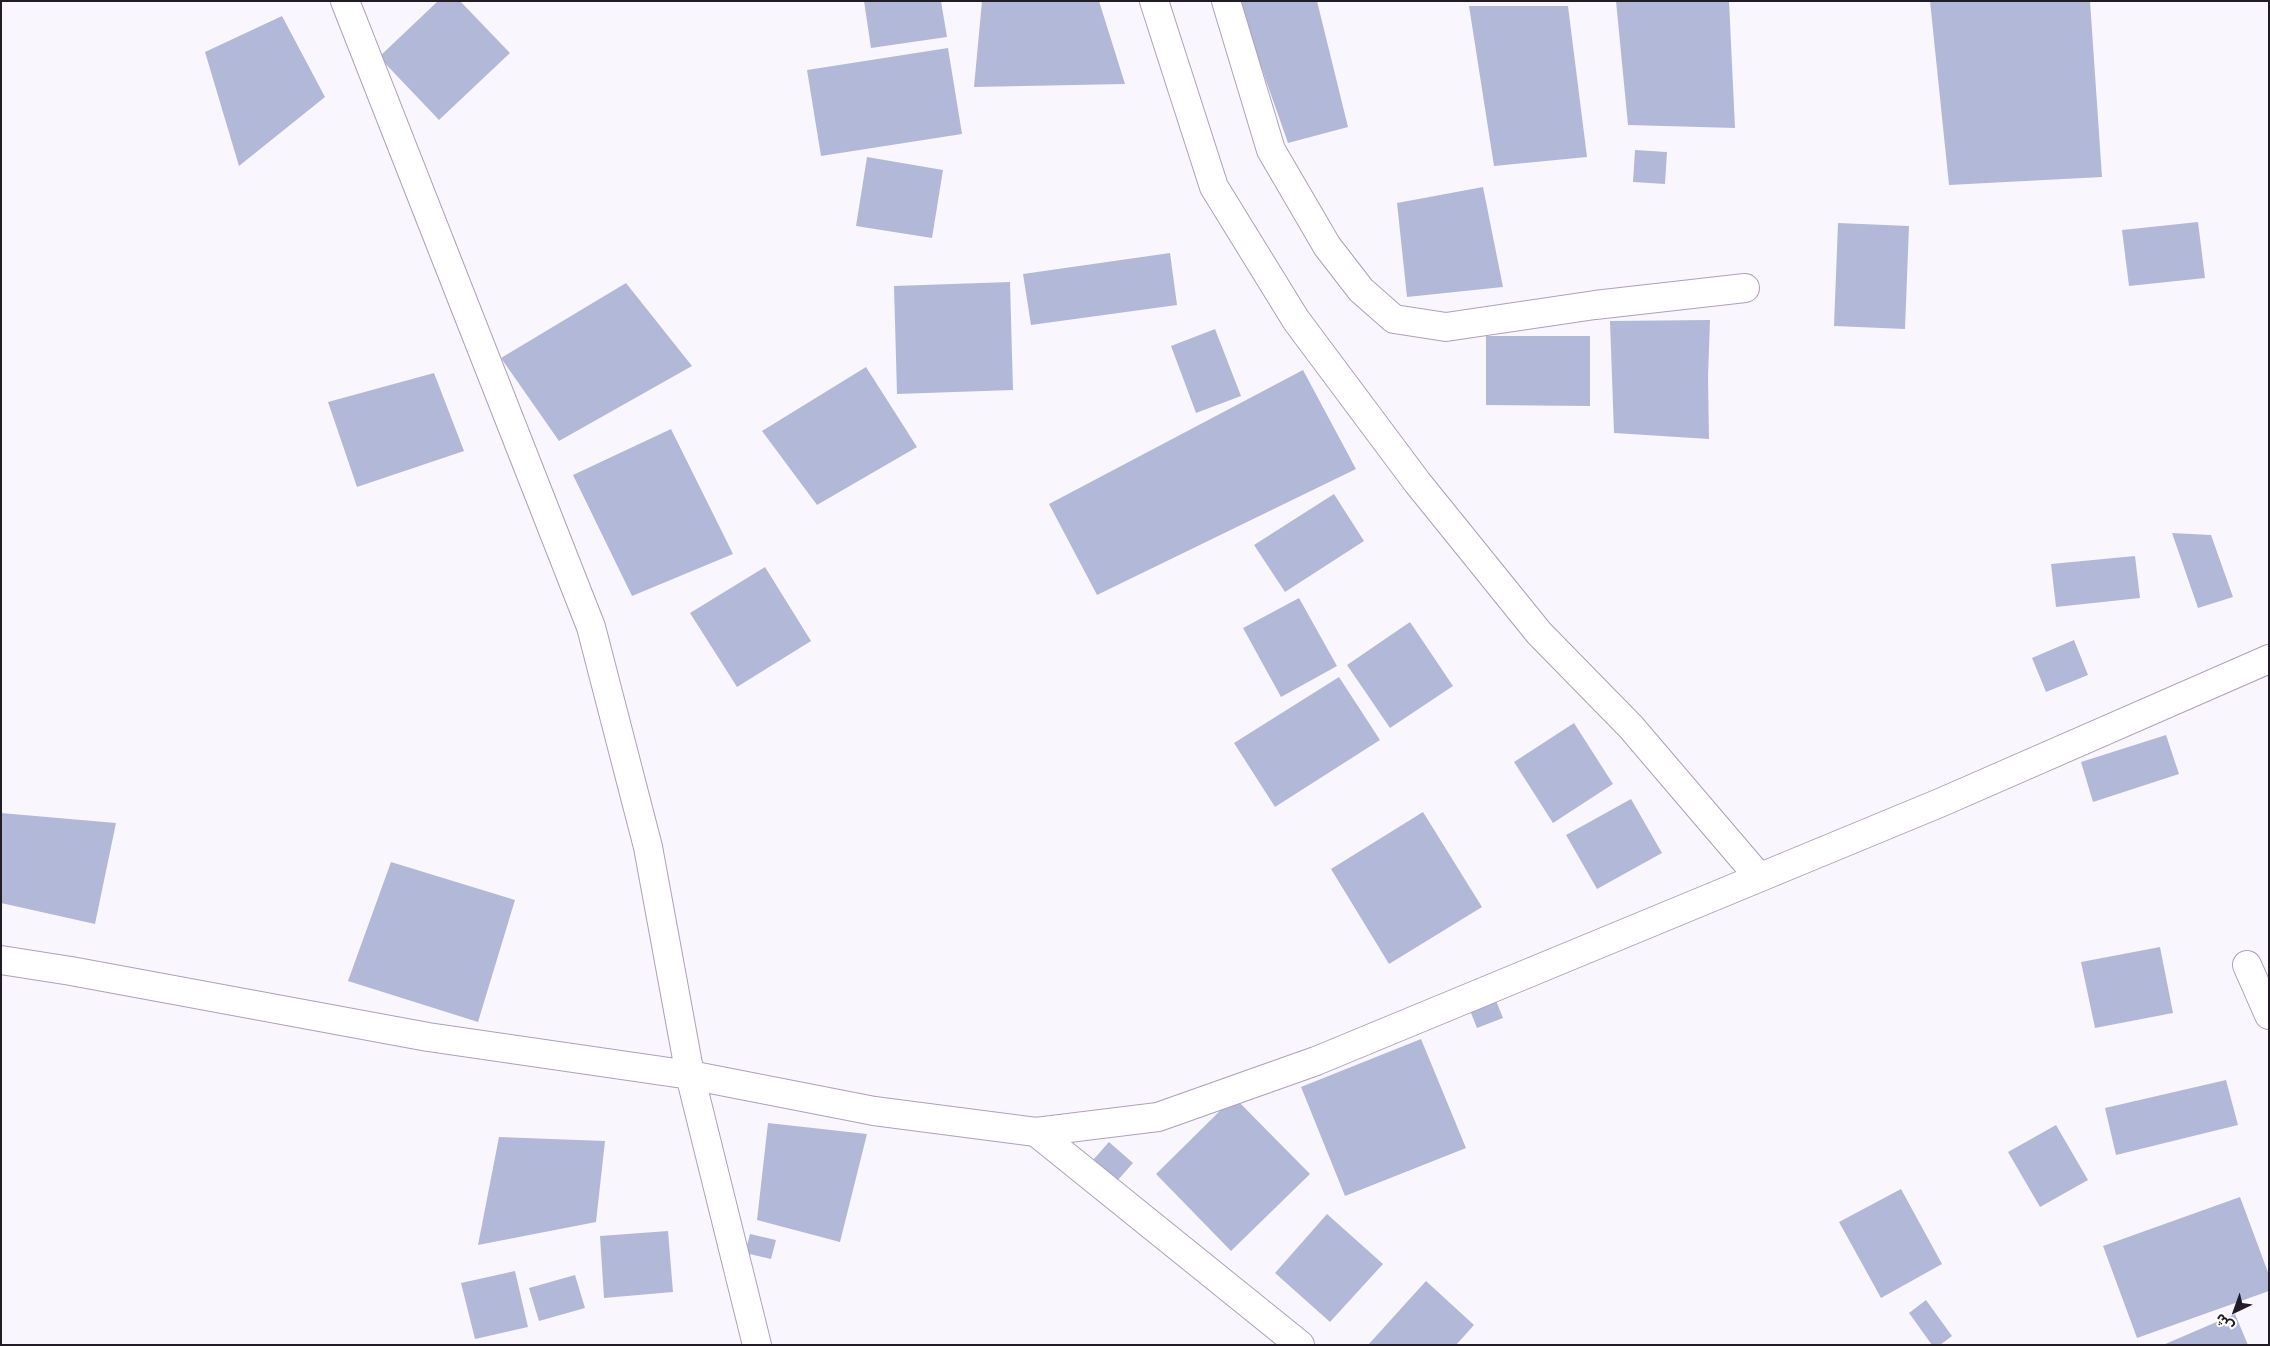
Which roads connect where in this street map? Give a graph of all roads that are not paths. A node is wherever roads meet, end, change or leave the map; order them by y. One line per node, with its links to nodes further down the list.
1 (345, 1): 10 (street)
2 (1154, 1): 6 (street)
3 (1226, 1): 4 (street)
4 (1744, 288)
5 (2269, 659): 6 (street)
6 (1759, 878): 11 (street)
7 (1, 960): 10 (street)
8 (2247, 965): 9 (street)
9 (2269, 1015)
10 (690, 1075): 11 (street); 12 (street)
11 (1036, 1132): 13 (street)
12 (757, 1345)
13 (1300, 1345)

